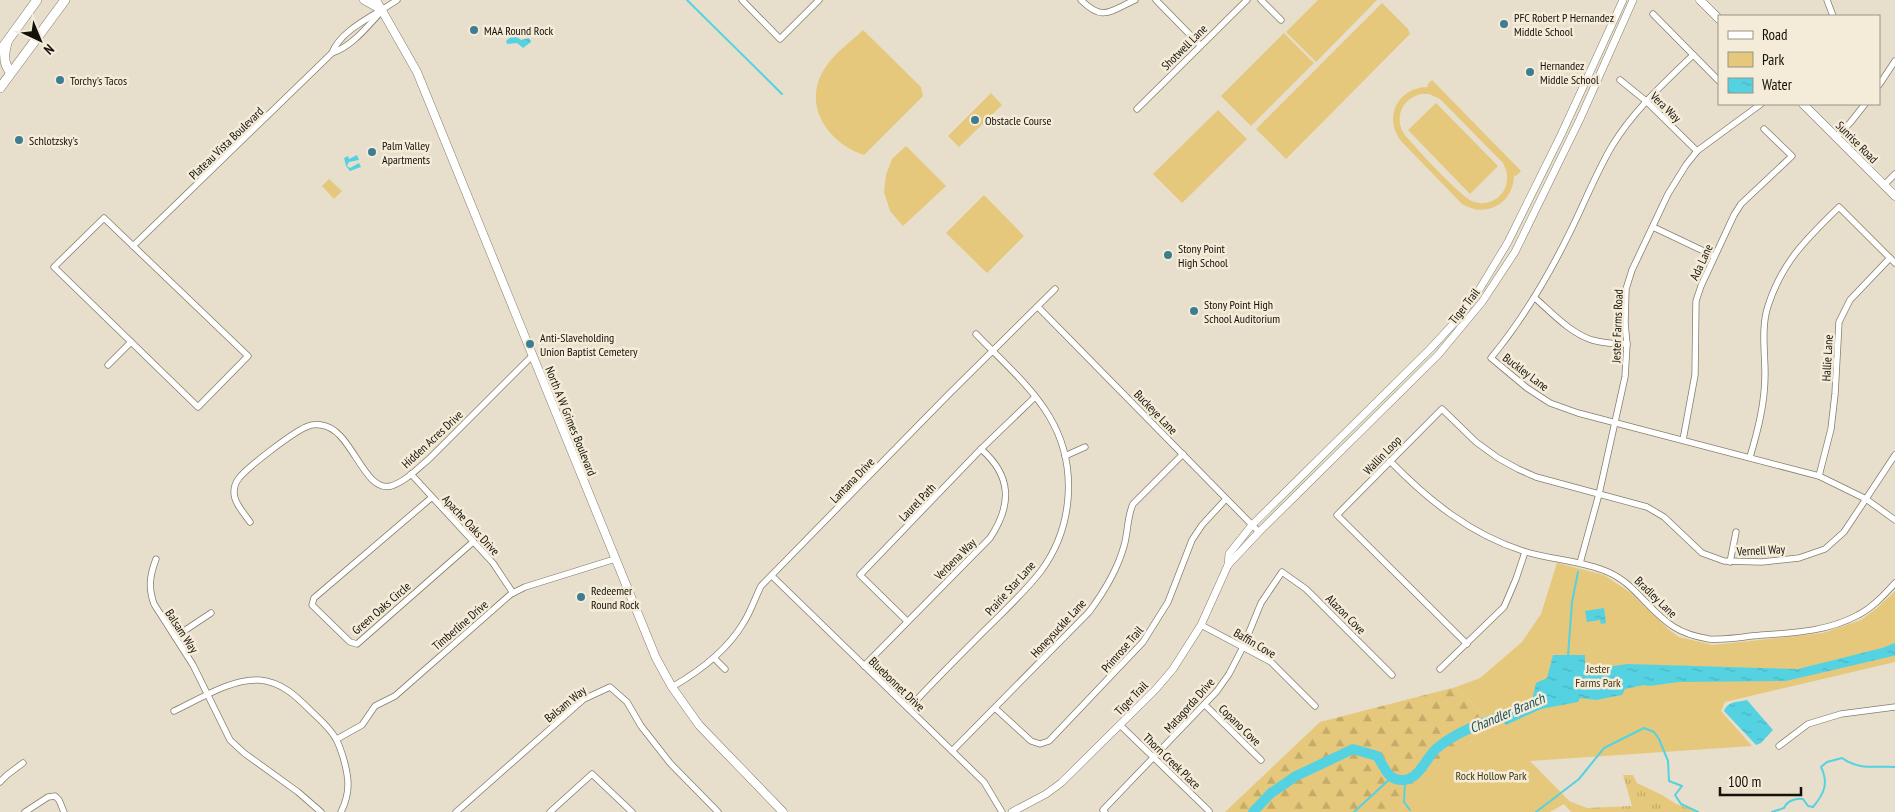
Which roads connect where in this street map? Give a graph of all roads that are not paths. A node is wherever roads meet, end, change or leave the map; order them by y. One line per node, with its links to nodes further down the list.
1 (37, 0): 22 (highway)
2 (65, 0): 27 (highway)
3 (364, 0): 17 (main road)
4 (376, 0): 17 (main road, North A W Grimes Boulevard)
5 (396, 0): 17 (street, Plateau Vista Boulevard)
6 (742, 0): 7 (street)
7 (820, 0)
8 (1081, 0): 9 (street)
9 (1135, 0)
10 (1156, 0): 23 (street)
11 (1247, 0): 23 (street, Shotwell Lane)
12 (1261, 0): 21 (street)
13 (1623, 0): 75 (street, Tiger Trail)
14 (1633, 0): 76 (street, Tiger Trail)
15 (1700, 0): 20 (main road)
16 (1826, 0): 19 (street)
17 (382, 10): 44 (street, Plateau Vista Boulevard); 55 (main road, North A W Grimes Boulevard)
18 (1653, 14): 25 (street)
19 (1833, 15)
20 (1718, 18)
21 (1281, 20)
22 (8, 41): 24 (highway); 27 (highway)
23 (1200, 46): 36 (street, Shotwell Lane)
24 (0, 51)
25 (1693, 55): 29 (street); 32 (street, Buckley Lane)
26 (1895, 62): 30 (street)
27 (11, 72): 31 (highway)
28 (1620, 80): 32 (street, Vera Way)
29 (1718, 80)
30 (1880, 84)
31 (0, 88)
32 (1646, 102): 39 (street, Vera Way); 49 (street, Buckley Lane)
33 (1759, 105): 39 (street, Jester Farms Road)
34 (1805, 105): 38 (main road, Sunrise Road)
35 (1864, 105): 38 (street)
36 (1136, 109)
37 (1764, 128): 45 (street, Ada Lane)
38 (1836, 136): 41 (main road, Sunrise Road)
39 (1697, 151): 43 (street, Jester Farms Road)
40 (1895, 174): 41 (street)
41 (1884, 185): 42 (main road, Sunrise Road)
42 (1895, 196)
43 (1653, 226): 45 (street); 53 (street, Jester Farms Road)
44 (133, 246): 52 (street); 52 (street)
45 (1714, 256): 59 (street, Ada Lane)
46 (1890, 258): 47 (street); 65 (street); 68 (street, Hallie Lane)
47 (1895, 264)
48 (1055, 290): 50 (street, Lantana Drive)
49 (1535, 298): 53 (street); 58 (street, Buckley Lane)
50 (1038, 307): 54 (street, Lantana Drive); 62 (street, Buckeye Lane)
51 (976, 334): 54 (street, Prairie Star Lane)
52 (131, 342): 56 (street)
53 (1627, 344): 58 (street, Jester Farms Road)
54 (992, 351): 57 (street, Prairie Star Lane); 86 (street, Lantana Drive)
55 (532, 356): 67 (street, Hidden Acres Drive); 81 (main road, North A W Grimes Boulevard)
56 (108, 365)
57 (1035, 397): 61 (street, Laurel Path); 64 (street, Prairie Star Lane)
58 (1615, 423): 59 (street, Buckley Lane); 69 (street, Jester Farms Road)
59 (1684, 440): 65 (street, Buckley Lane)
60 (1085, 447): 64 (street)
61 (981, 449): 90 (street, Verbena Way); 90 (street, Laurel Path)
62 (1183, 454): 71 (street, Buckeye Lane); 106 (street, Honeysuckle Lane)
63 (1895, 455): 72 (street, Vernell Way)
64 (1065, 456): 105 (street, Prairie Star Lane)
65 (1750, 457): 68 (street, Buckley Lane)
66 (1390, 461): 69 (street, Wallin Loop); 79 (street, Bradley Lane); 93 (street, Wallin Loop)
67 (410, 474): 70 (street, Apache Oaks Drive); 74 (street, Hidden Acres Drive)
68 (1819, 476): 72 (street, Buckley Lane)
69 (1599, 494): 82 (street, Vernell Way); 83 (street, Jester Farms Road)
70 (432, 498): 78 (street, Apache Oaks Drive); 78 (street, Green Oaks Circle)
71 (1226, 499): 75 (street, Buckeye Lane); 106 (street, Primrose Trail)
72 (1866, 499): 73 (street, Buckley Lane); 82 (street, Vernell Way)
73 (1895, 520)
74 (250, 522)
75 (1252, 525): 76 (street, Buckeye Lane); 84 (street, Tiger Trail)
76 (1259, 532): 84 (street, Tiger Trail)
77 (1736, 532): 82 (street)
78 (473, 542): 88 (street, Apache Oaks Drive)
79 (1525, 552): 83 (street, Bradley Lane); 93 (street)
80 (156, 559): 92 (street, Balsam Way)
81 (615, 559): 88 (street, Timberline Drive); 100 (main road, North A W Grimes Boulevard)
82 (1730, 562)
83 (1580, 563): 87 (street, Bradley Lane)
84 (1228, 565): 91 (street, Tiger Trail)
85 (1282, 572): 94 (street, Matagorda Drive); 99 (street, Alazon Cove)
86 (772, 576): 95 (street, Lantana Drive); 96 (street, Bluebonnet Drive)
87 (1895, 584)
88 (513, 593): 109 (street, Timberline Drive)
89 (211, 613): 92 (street)
90 (907, 621): 96 (street, Verbena Way)
91 (1201, 625): 94 (street, Baffin Cove); 108 (street, Tiger Trail)
92 (175, 637): 101 (street, Balsam Way)
93 (1467, 644): 98 (street)
94 (1243, 647): 102 (street, Matagorda Drive); 103 (street, Baffin Cove)
95 (714, 658): 97 (street); 100 (street, Lantana Drive)
96 (864, 666): 105 (street, Bluebonnet Drive)
97 (725, 669)
98 (1440, 669)
99 (1392, 675)
100 (672, 687): 126 (main road, North A W Grimes Boulevard)
101 (208, 696): 107 (street); 109 (street); 120 (street, Balsam Way)
102 (1205, 705): 112 (street, Matagorda Drive); 113 (street, Copano Cove)
103 (1315, 706)
104 (1895, 707): 110 (street)
105 (909, 708): 111 (street, Bluebonnet Drive)
106 (995, 708): 111 (street, Honeysuckle Lane)
107 (174, 712)
108 (1120, 725): 112 (street, Thorn Creek Place); 128 (street, Tiger Trail)
109 (337, 740): 121 (street)
110 (1779, 746)
111 (952, 751): 127 (street, Bluebonnet Drive)
112 (1154, 759): 116 (street, Matagorda Drive); 117 (street, Thorn Creek Place)
113 (1261, 760)
114 (24, 763): 115 (street)
115 (0, 782)
116 (1104, 811)
117 (1209, 811)
118 (25, 812): 119 (street)
119 (64, 812)
120 (321, 812)
121 (341, 812)
122 (456, 812): 125 (street, Balsam Way)
123 (550, 812): 124 (street)
124 (632, 812)
125 (718, 812)
126 (784, 812)
127 (1002, 812)
128 (1012, 812)

